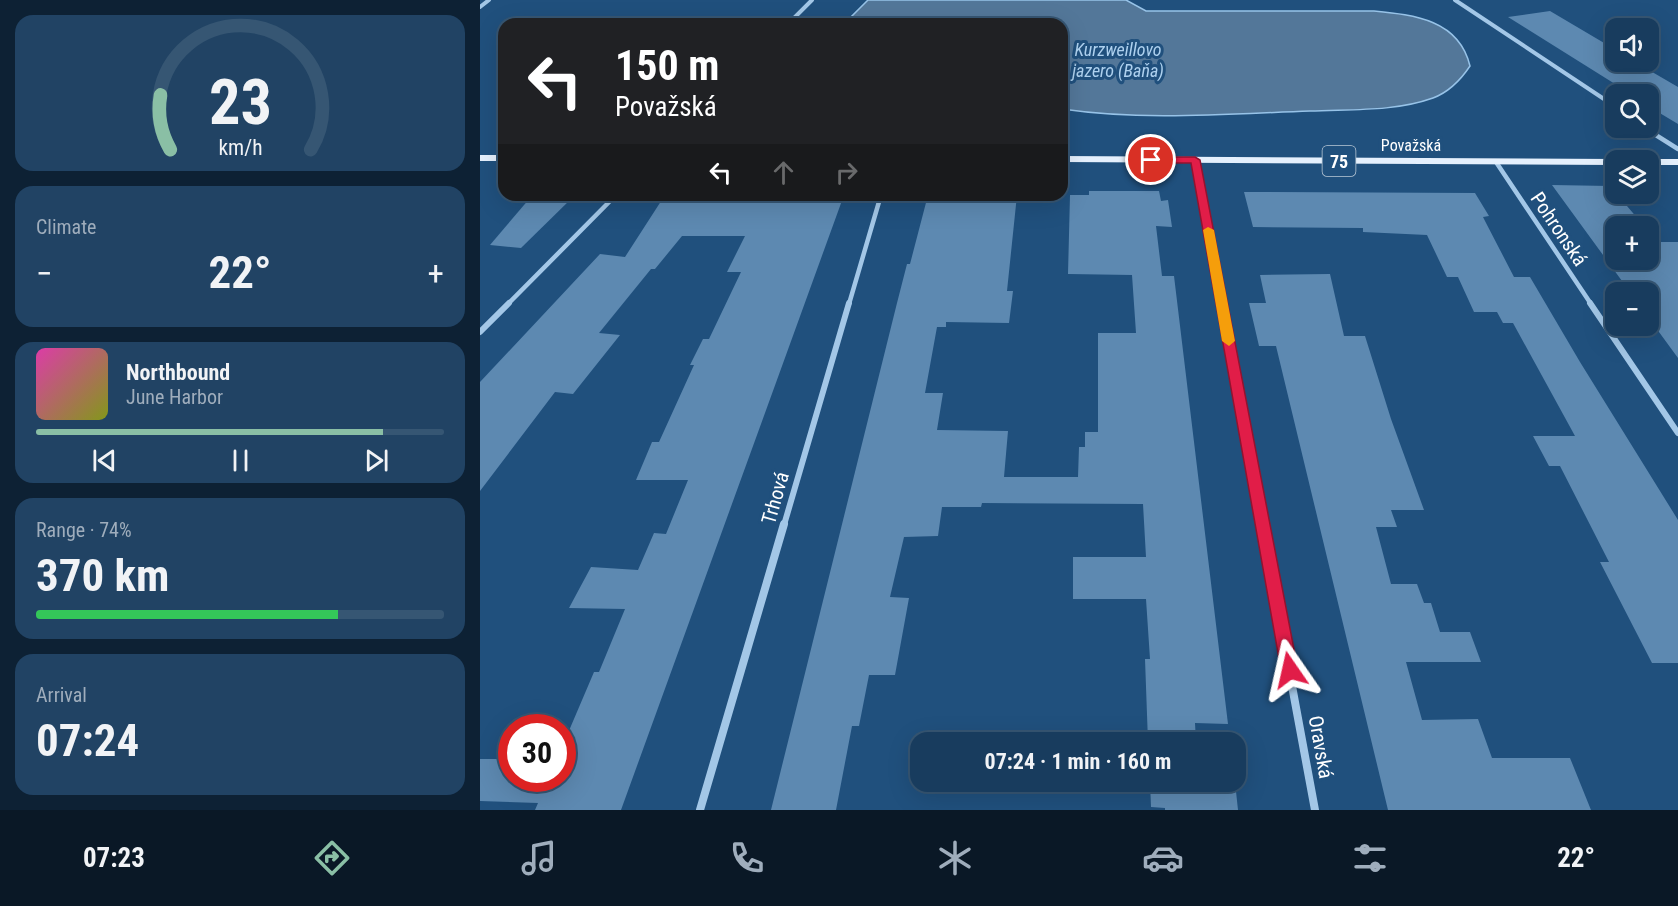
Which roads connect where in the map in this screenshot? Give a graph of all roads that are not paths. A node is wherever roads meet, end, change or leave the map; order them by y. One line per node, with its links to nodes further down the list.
1 (489, 0): 4 (street)
2 (812, 0): 5 (street)
3 (1455, 0): 6 (street)
4 (480, 7)
5 (794, 18)
6 (1605, 100)
7 (1659, 137): 8 (street)
8 (1678, 149)
9 (480, 158): 10 (main road)
10 (498, 158)
11 (1068, 159): 12 (main road, Považská / 75)
12 (1195, 160): 13 (main road, Považská / 75); 22 (street, Oravská)
13 (1496, 162): 14 (main road, Považská / 75); 20 (street, Pohronská)
14 (1605, 162)
15 (1659, 162): 16 (main road)
16 (1678, 162)
17 (610, 201): 19 (street)
18 (879, 201): 21 (street, Trhová)
19 (480, 332)
20 (1678, 433)
21 (700, 810)
22 (1315, 810)

